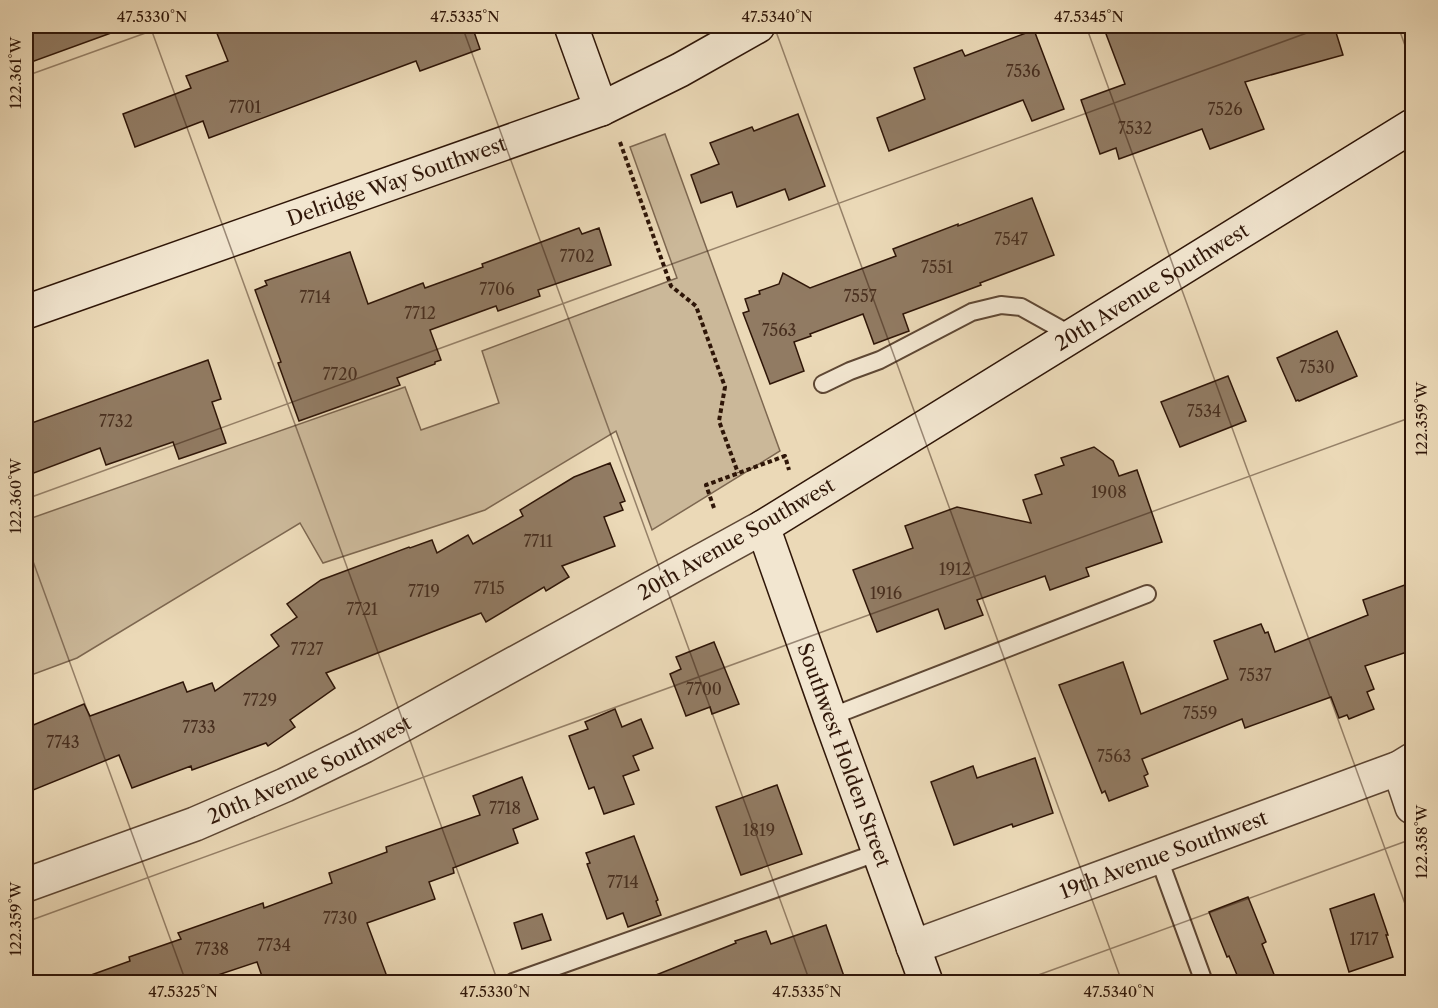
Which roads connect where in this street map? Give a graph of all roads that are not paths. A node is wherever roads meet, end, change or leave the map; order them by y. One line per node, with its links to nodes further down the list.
1 (571, 26): 3 (street)
2 (758, 26): 3 (street, Delridge Way Southwest)
3 (601, 109): 5 (street, Delridge Way Southwest)
4 (1413, 126): 6 (street, 20th Avenue Southwest)
5 (26, 312)
6 (1073, 336): 7 (lane); 8 (street, 20th Avenue Southwest)
7 (823, 384)
8 (763, 527): 10 (street, Southwest Holden Street); 15 (street, 20th Avenue Southwest)
9 (1147, 594): 10 (lane)
10 (830, 717): 13 (street, Southwest Holden Street)
11 (1406, 764): 12 (street); 14 (street, 19th Avenue Southwest)
12 (1413, 807)
13 (879, 852): 16 (street, Southwest Holden Street); 17 (lane)
14 (1158, 856): 16 (street, 19th Avenue Southwest); 19 (lane)
15 (26, 885)
16 (913, 947): 18 (street, Southwest Holden Street)
17 (513, 982)
18 (926, 982)
19 (1204, 982)

